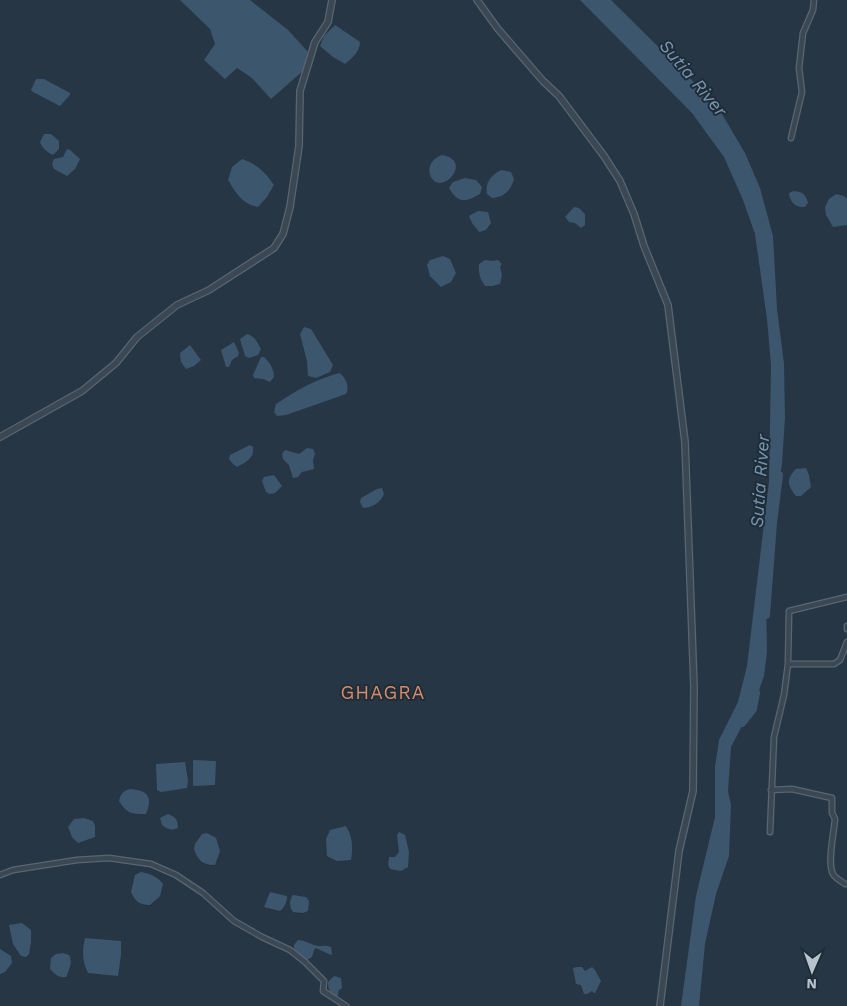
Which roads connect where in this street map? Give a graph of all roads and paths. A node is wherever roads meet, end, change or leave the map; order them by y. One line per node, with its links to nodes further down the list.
1 (332, 0): 5 (street)
2 (477, 0): 14 (street)
3 (814, 0): 4 (street)
4 (791, 138)
5 (0, 437)
6 (847, 596): 8 (street)
7 (847, 642): 8 (street)
8 (788, 664): 9 (street)
9 (772, 790): 10 (street); 12 (street)
10 (770, 832)
11 (0, 876): 13 (street)
12 (845, 884)
13 (346, 1006)
14 (660, 1006)

